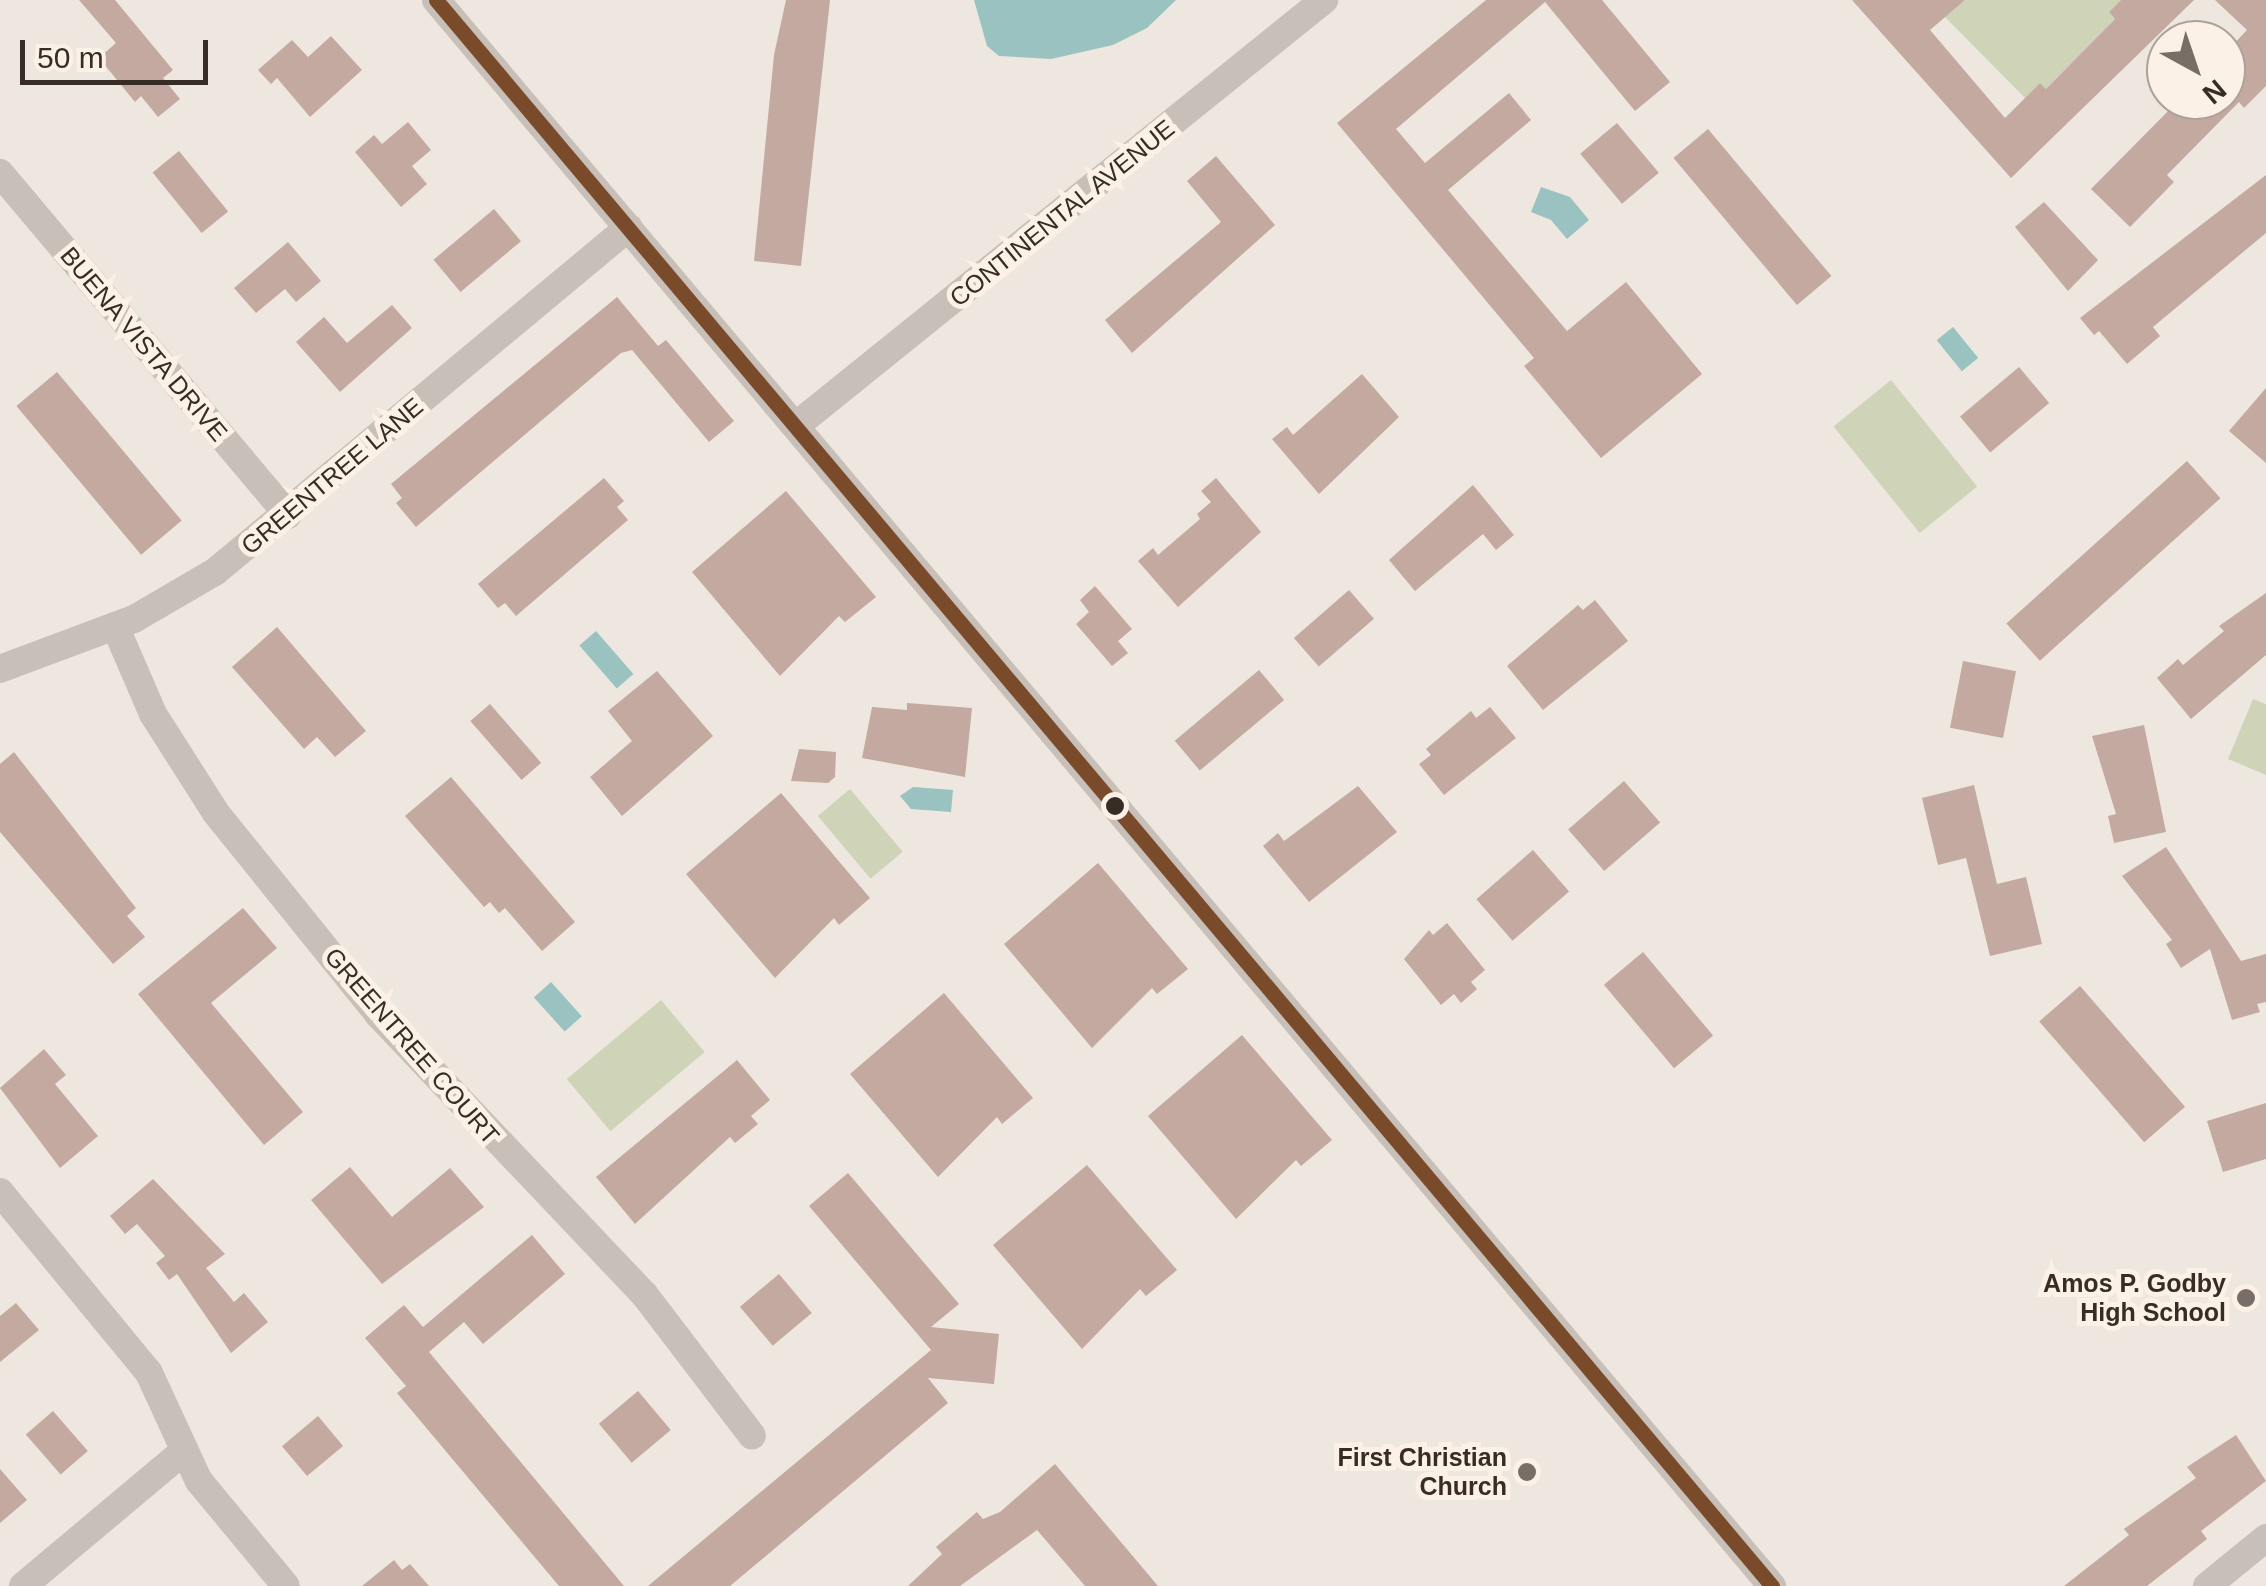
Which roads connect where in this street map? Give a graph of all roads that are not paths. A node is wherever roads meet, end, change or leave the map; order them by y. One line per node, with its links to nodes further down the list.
1 (436, 0): 4 (street)
2 (1324, 0): 5 (street, CONTINENTAL AVENUE)
3 (0, 173): 6 (street, BUENA VISTA DRIVE)
4 (629, 227): 5 (street); 6 (street, GREENTREE LANE)
5 (798, 424): 15 (street)
6 (288, 514): 7 (street, GREENTREE LANE)
7 (116, 626): 8 (street, GREENTREE LANE); 10 (street, GREENTREE COURT)
8 (0, 668)
9 (0, 1192): 11 (street)
10 (752, 1436)
11 (184, 1451): 13 (street); 14 (street)
12 (2266, 1538): 16 (street)
13 (24, 1586)
14 (286, 1586)
15 (1772, 1586)
16 (2206, 1586)

